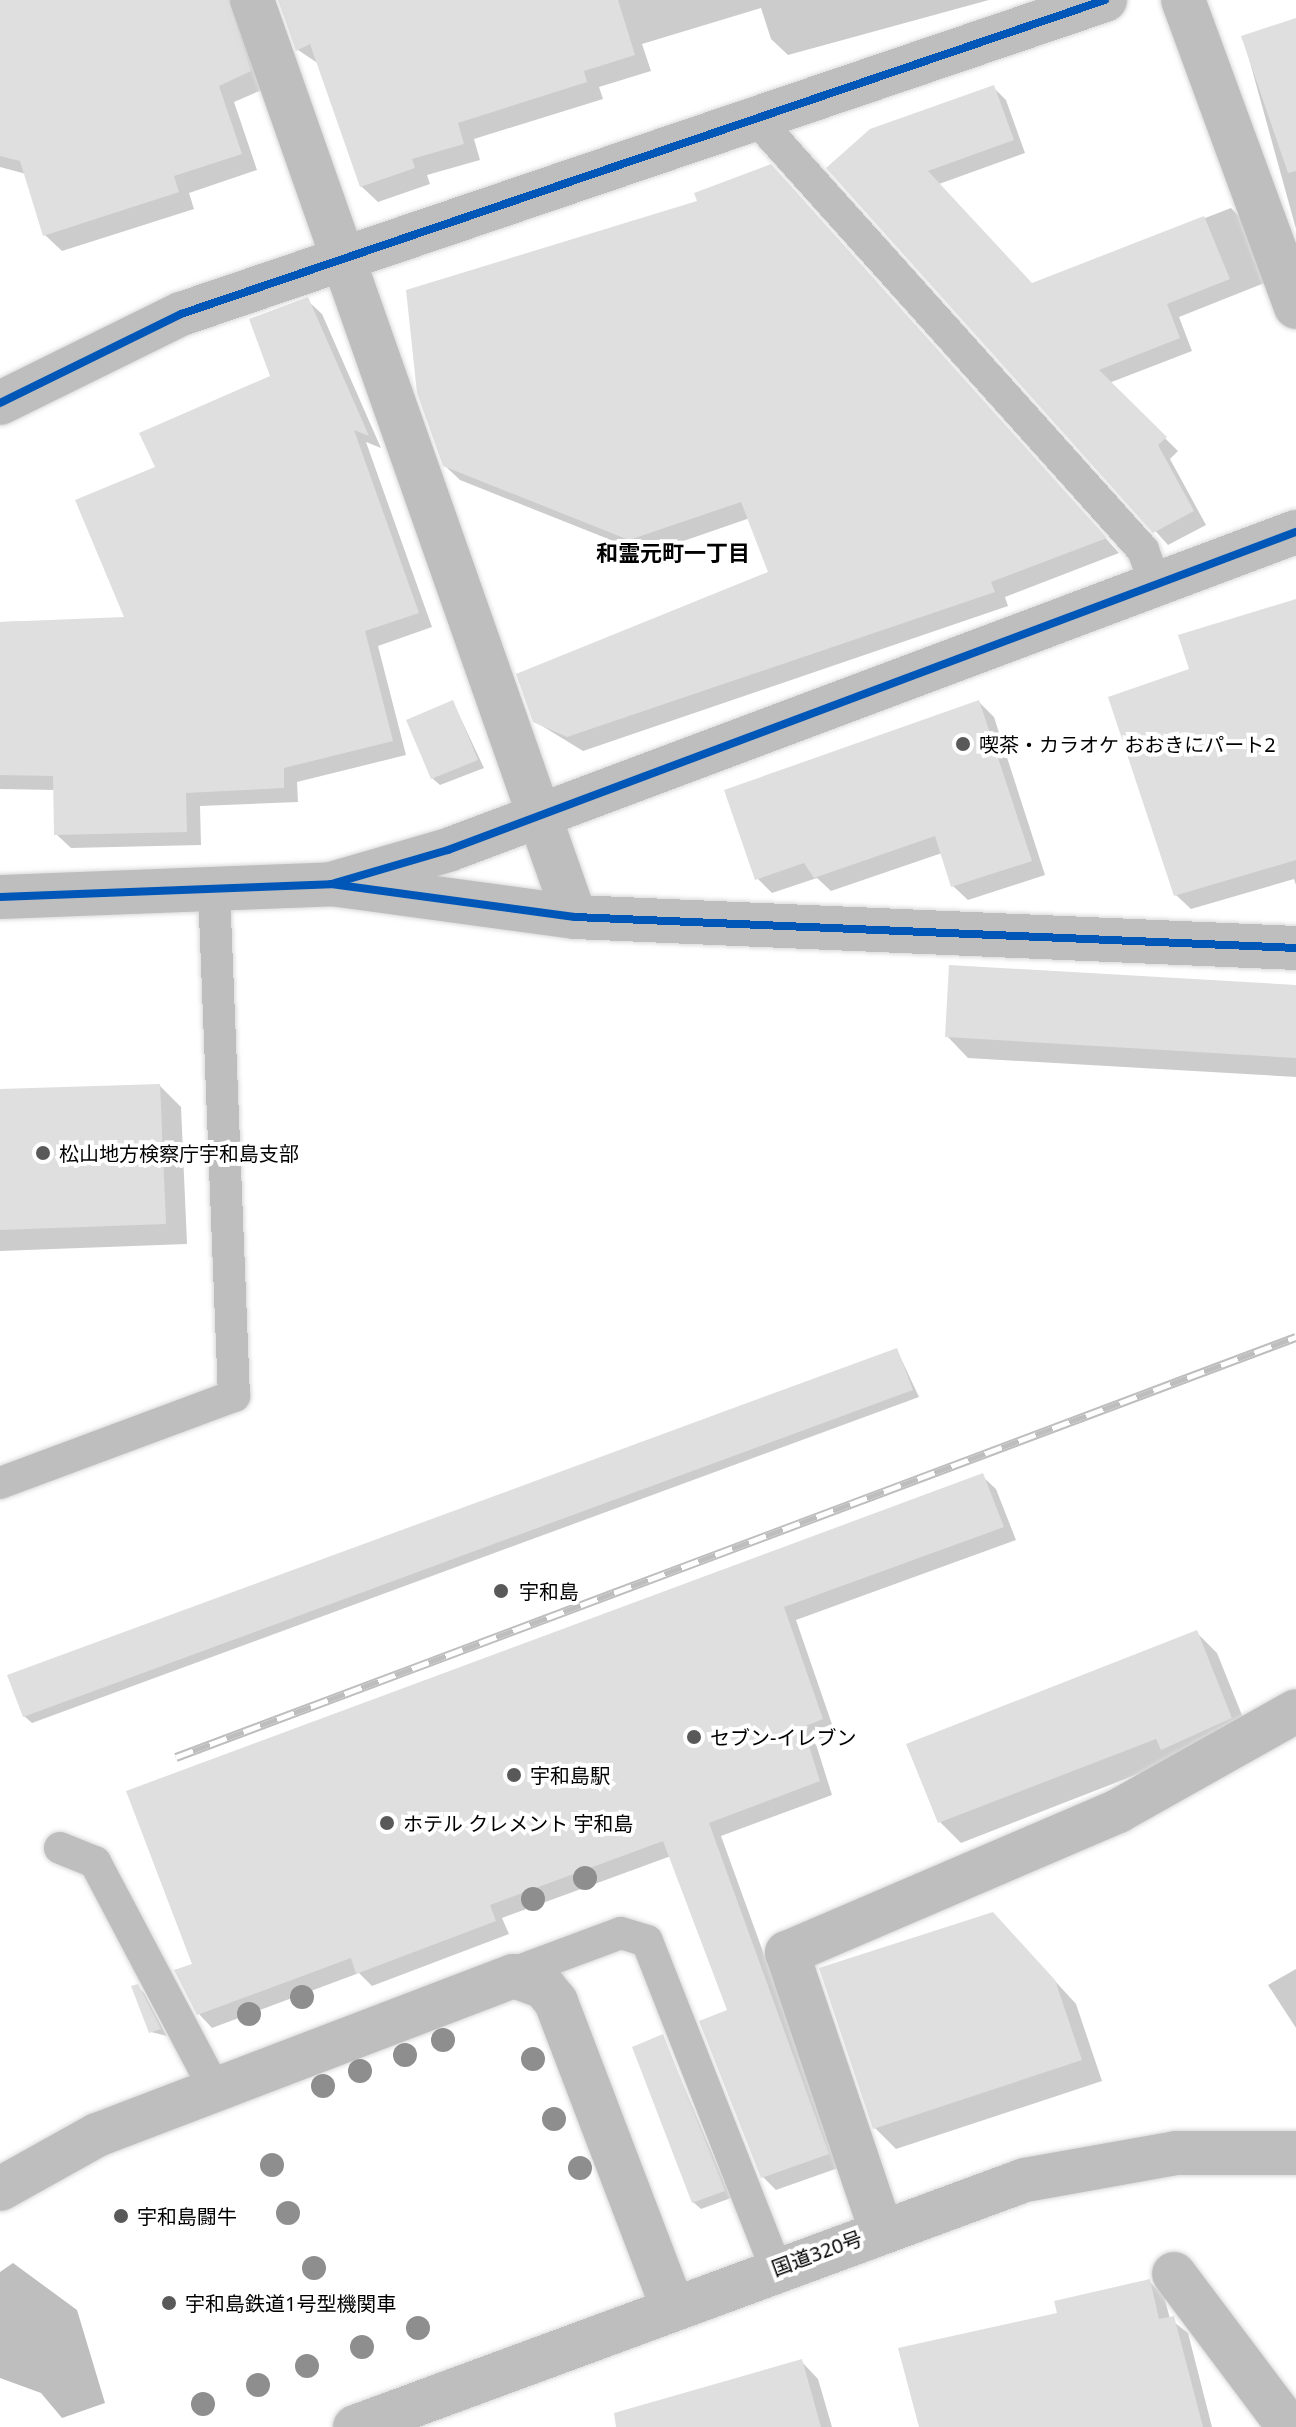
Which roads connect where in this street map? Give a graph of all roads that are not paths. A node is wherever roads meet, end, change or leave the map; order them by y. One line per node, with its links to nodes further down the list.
1 (252, 0): 5 (main road)
2 (1105, 0): 4 (main road)
3 (1183, 0): 6 (main road)
4 (759, 122): 5 (main road); 9 (lane)
5 (339, 262): 7 (main road); 10 (main road)
6 (1296, 307)
7 (0, 403)
8 (1296, 532): 9 (main road)
9 (1155, 583): 10 (main road)
10 (542, 810): 11 (main road); 14 (main road)
11 (331, 884): 12 (main road); 14 (main road)
12 (214, 889): 13 (main road); 16 (lane)
13 (0, 897)
14 (575, 917): 15 (main road)
15 (1296, 948)
16 (0, 1483)
17 (1296, 1711): 23 (main road)
18 (60, 1848): 20 (lane)
19 (497, 1979): 20 (main road); 24 (lane); 26 (main road)
20 (214, 2088): 22 (main road)
21 (1296, 2153): 23 (main road, 国道320号)
22 (0, 2189)
23 (881, 2230): 24 (main road, 国道320号)
24 (776, 2268): 26 (main road, 国道320号)
25 (1174, 2274): 28 (main road)
26 (672, 2306): 27 (main road, 国道320号)
27 (355, 2427)
28 (1289, 2427)

